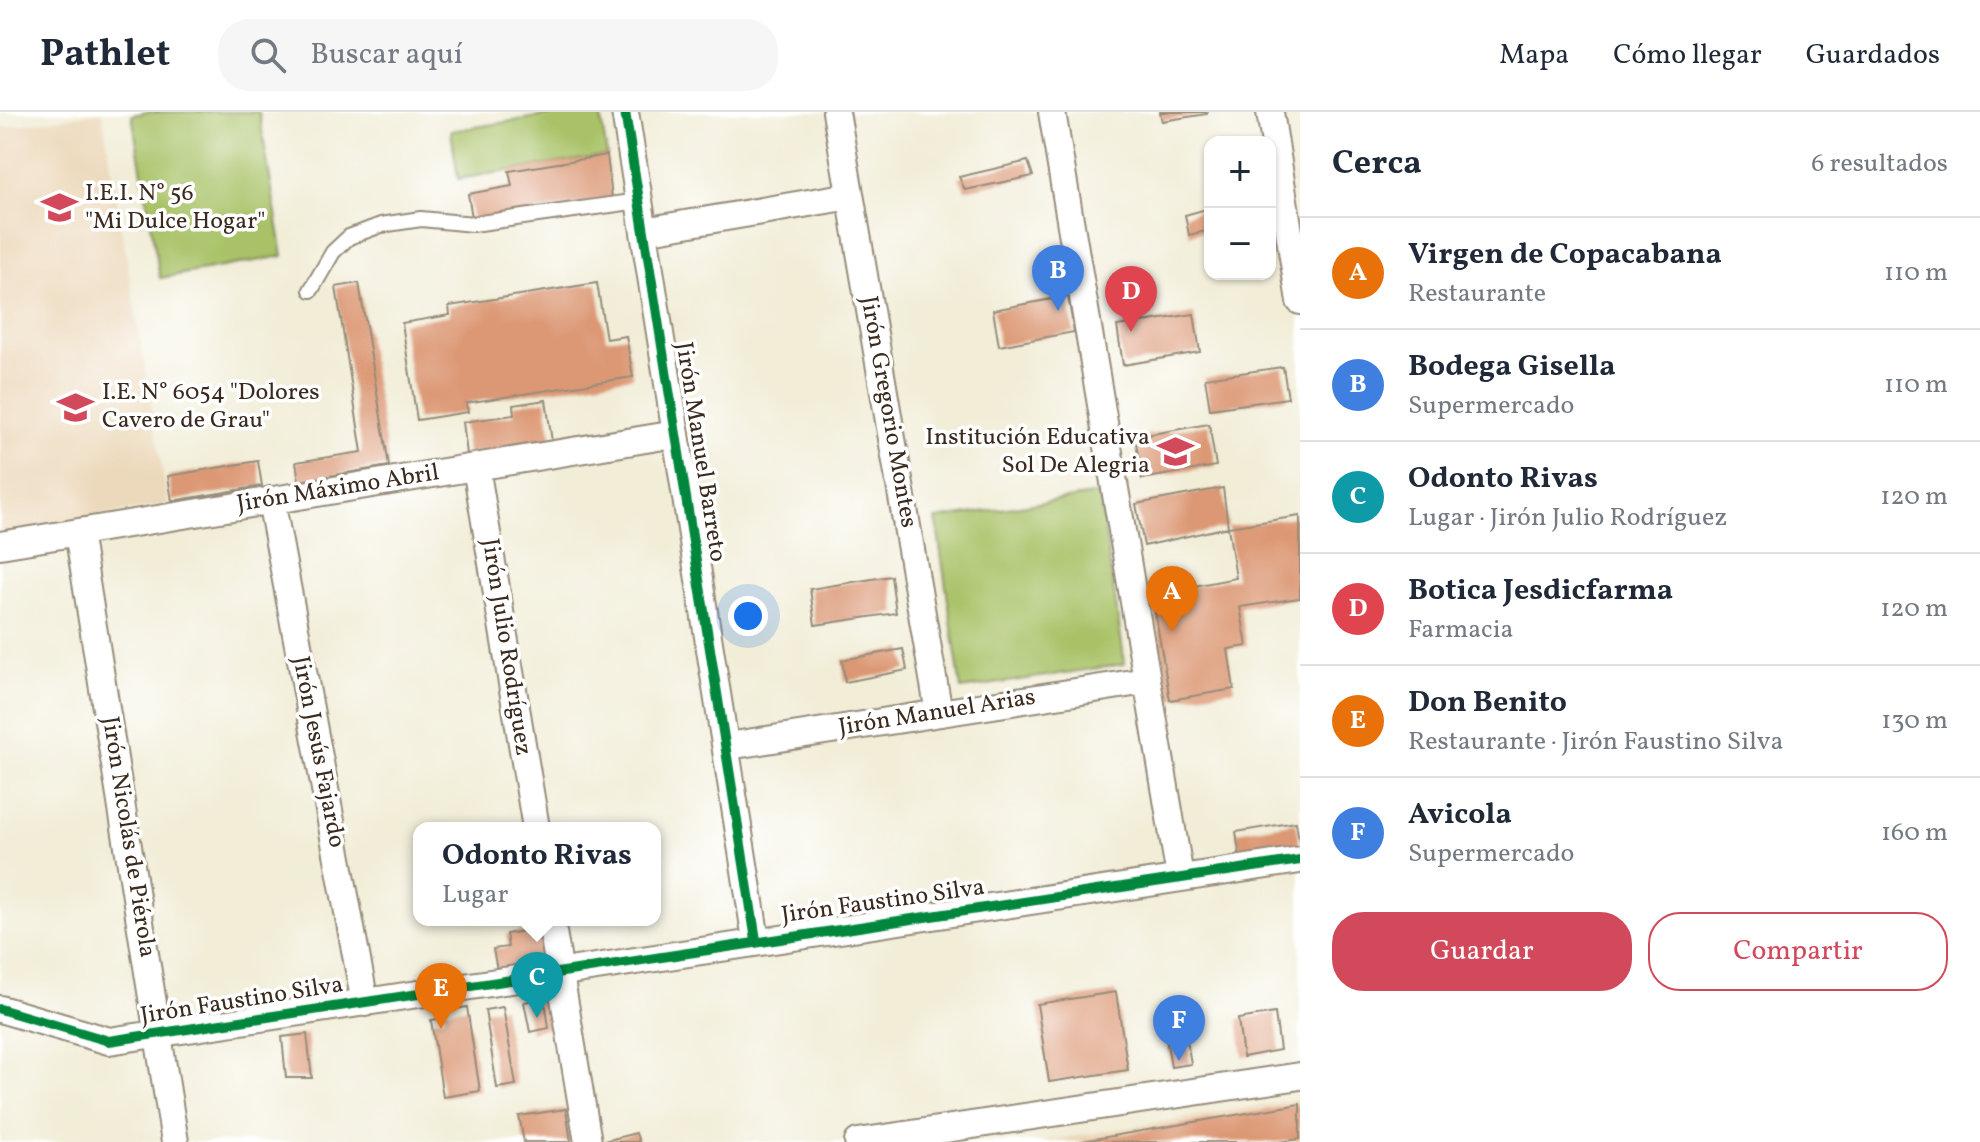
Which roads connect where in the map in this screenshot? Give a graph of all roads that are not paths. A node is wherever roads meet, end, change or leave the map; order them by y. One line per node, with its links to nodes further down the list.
1 (625, 112): 6 (street, Jirón Manuel Barreto)
2 (836, 112): 5 (street, Jirón Gregorio Montes)
3 (1052, 112): 15 (street)
4 (1270, 112): 9 (street)
5 (850, 196): 7 (street); 16 (street, Jirón Gregorio Montes)
6 (639, 201): 7 (street, Jirón Manuel Barreto); 8 (lane)
7 (644, 231): 10 (street, Jirón Manuel Barreto)
8 (311, 290)
9 (1300, 301)
10 (676, 434): 11 (street, Jirón Máximo Abril); 17 (street, Jirón Manuel Barreto)
11 (476, 467): 12 (street, Jirón Máximo Abril); 18 (street, Jirón Julio Rodríguez)
12 (271, 500): 13 (street, Jirón Máximo Abril); 24 (street, Jirón Jesús Fajardo)
13 (78, 532): 14 (street, Jirón Máximo Abril); 26 (street, Jirón Nicolás de Piérola)
14 (0, 545)
15 (1146, 681): 16 (street, Jirón Manuel Arias); 20 (street)
16 (939, 713): 17 (street, Jirón Manuel Arias)
17 (728, 746): 22 (street, Jirón Manuel Barreto)
18 (535, 822)
19 (1300, 860): 20 (street, Jirón Faustino Silva)
20 (1180, 877): 22 (street, Jirón Faustino Silva)
21 (552, 926): 23 (street)
22 (756, 940): 23 (street, Jirón Faustino Silva)
23 (559, 972): 24 (street, Jirón Faustino Silva); 29 (street)
24 (365, 1003): 26 (street, Jirón Faustino Silva)
25 (0, 1009): 26 (street, Jirón Faustino Silva)
26 (160, 1034): 28 (street, Jirón Nicolás de Piérola)
27 (1300, 1076): 30 (street)
28 (175, 1142)
29 (588, 1142)
30 (858, 1142)

